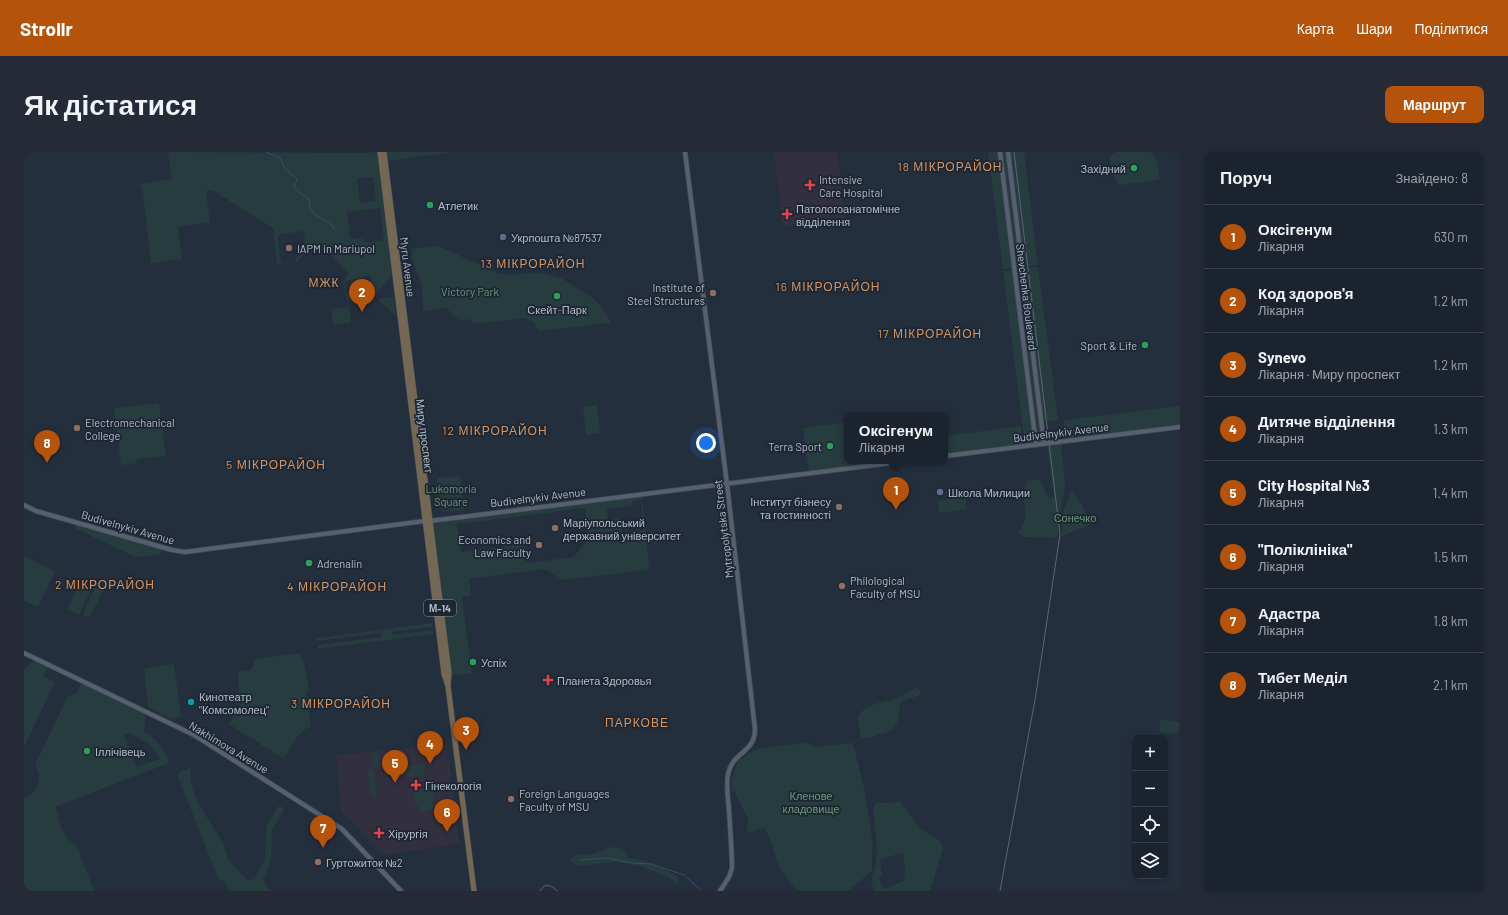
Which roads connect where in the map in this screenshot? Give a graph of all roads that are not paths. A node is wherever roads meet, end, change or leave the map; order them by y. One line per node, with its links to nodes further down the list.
1 (380, 152): 6 (highway, Myru Avenue / М-14)
2 (384, 152): 6 (highway, Myru Avenue / М-14)
3 (685, 152): 14 (main road, Mytropolytska Street)
4 (1000, 152): 7 (main road, Shevchenka Boulevard)
5 (1008, 152): 8 (main road, Shevchenka Boulevard)
6 (384, 167): 16 (highway, Myru Avenue / М-14)
7 (1014, 268): 8 (main road); 11 (main road, Shevchenka Boulevard)
8 (1022, 268): 10 (main road, Shevchenka Boulevard)
9 (1180, 427): 10 (main road, Budivelnykiv Avenue)
10 (1044, 444): 11 (main road, Budivelnykiv Avenue)
11 (1036, 445): 12 (main road, Budivelnykiv Avenue)
12 (948, 456)
13 (885, 464): 14 (main road, Budivelnykiv Avenue)
14 (727, 484): 16 (main road, Budivelnykiv Avenue); 20 (main road, Mytropolytska Street)
15 (24, 505): 16 (main road, Budivelnykiv Avenue)
16 (428, 521): 19 (highway, М-14)
17 (24, 653): 18 (main road, Nakhimova Avenue)
18 (401, 891)
19 (474, 891)
20 (720, 891)

